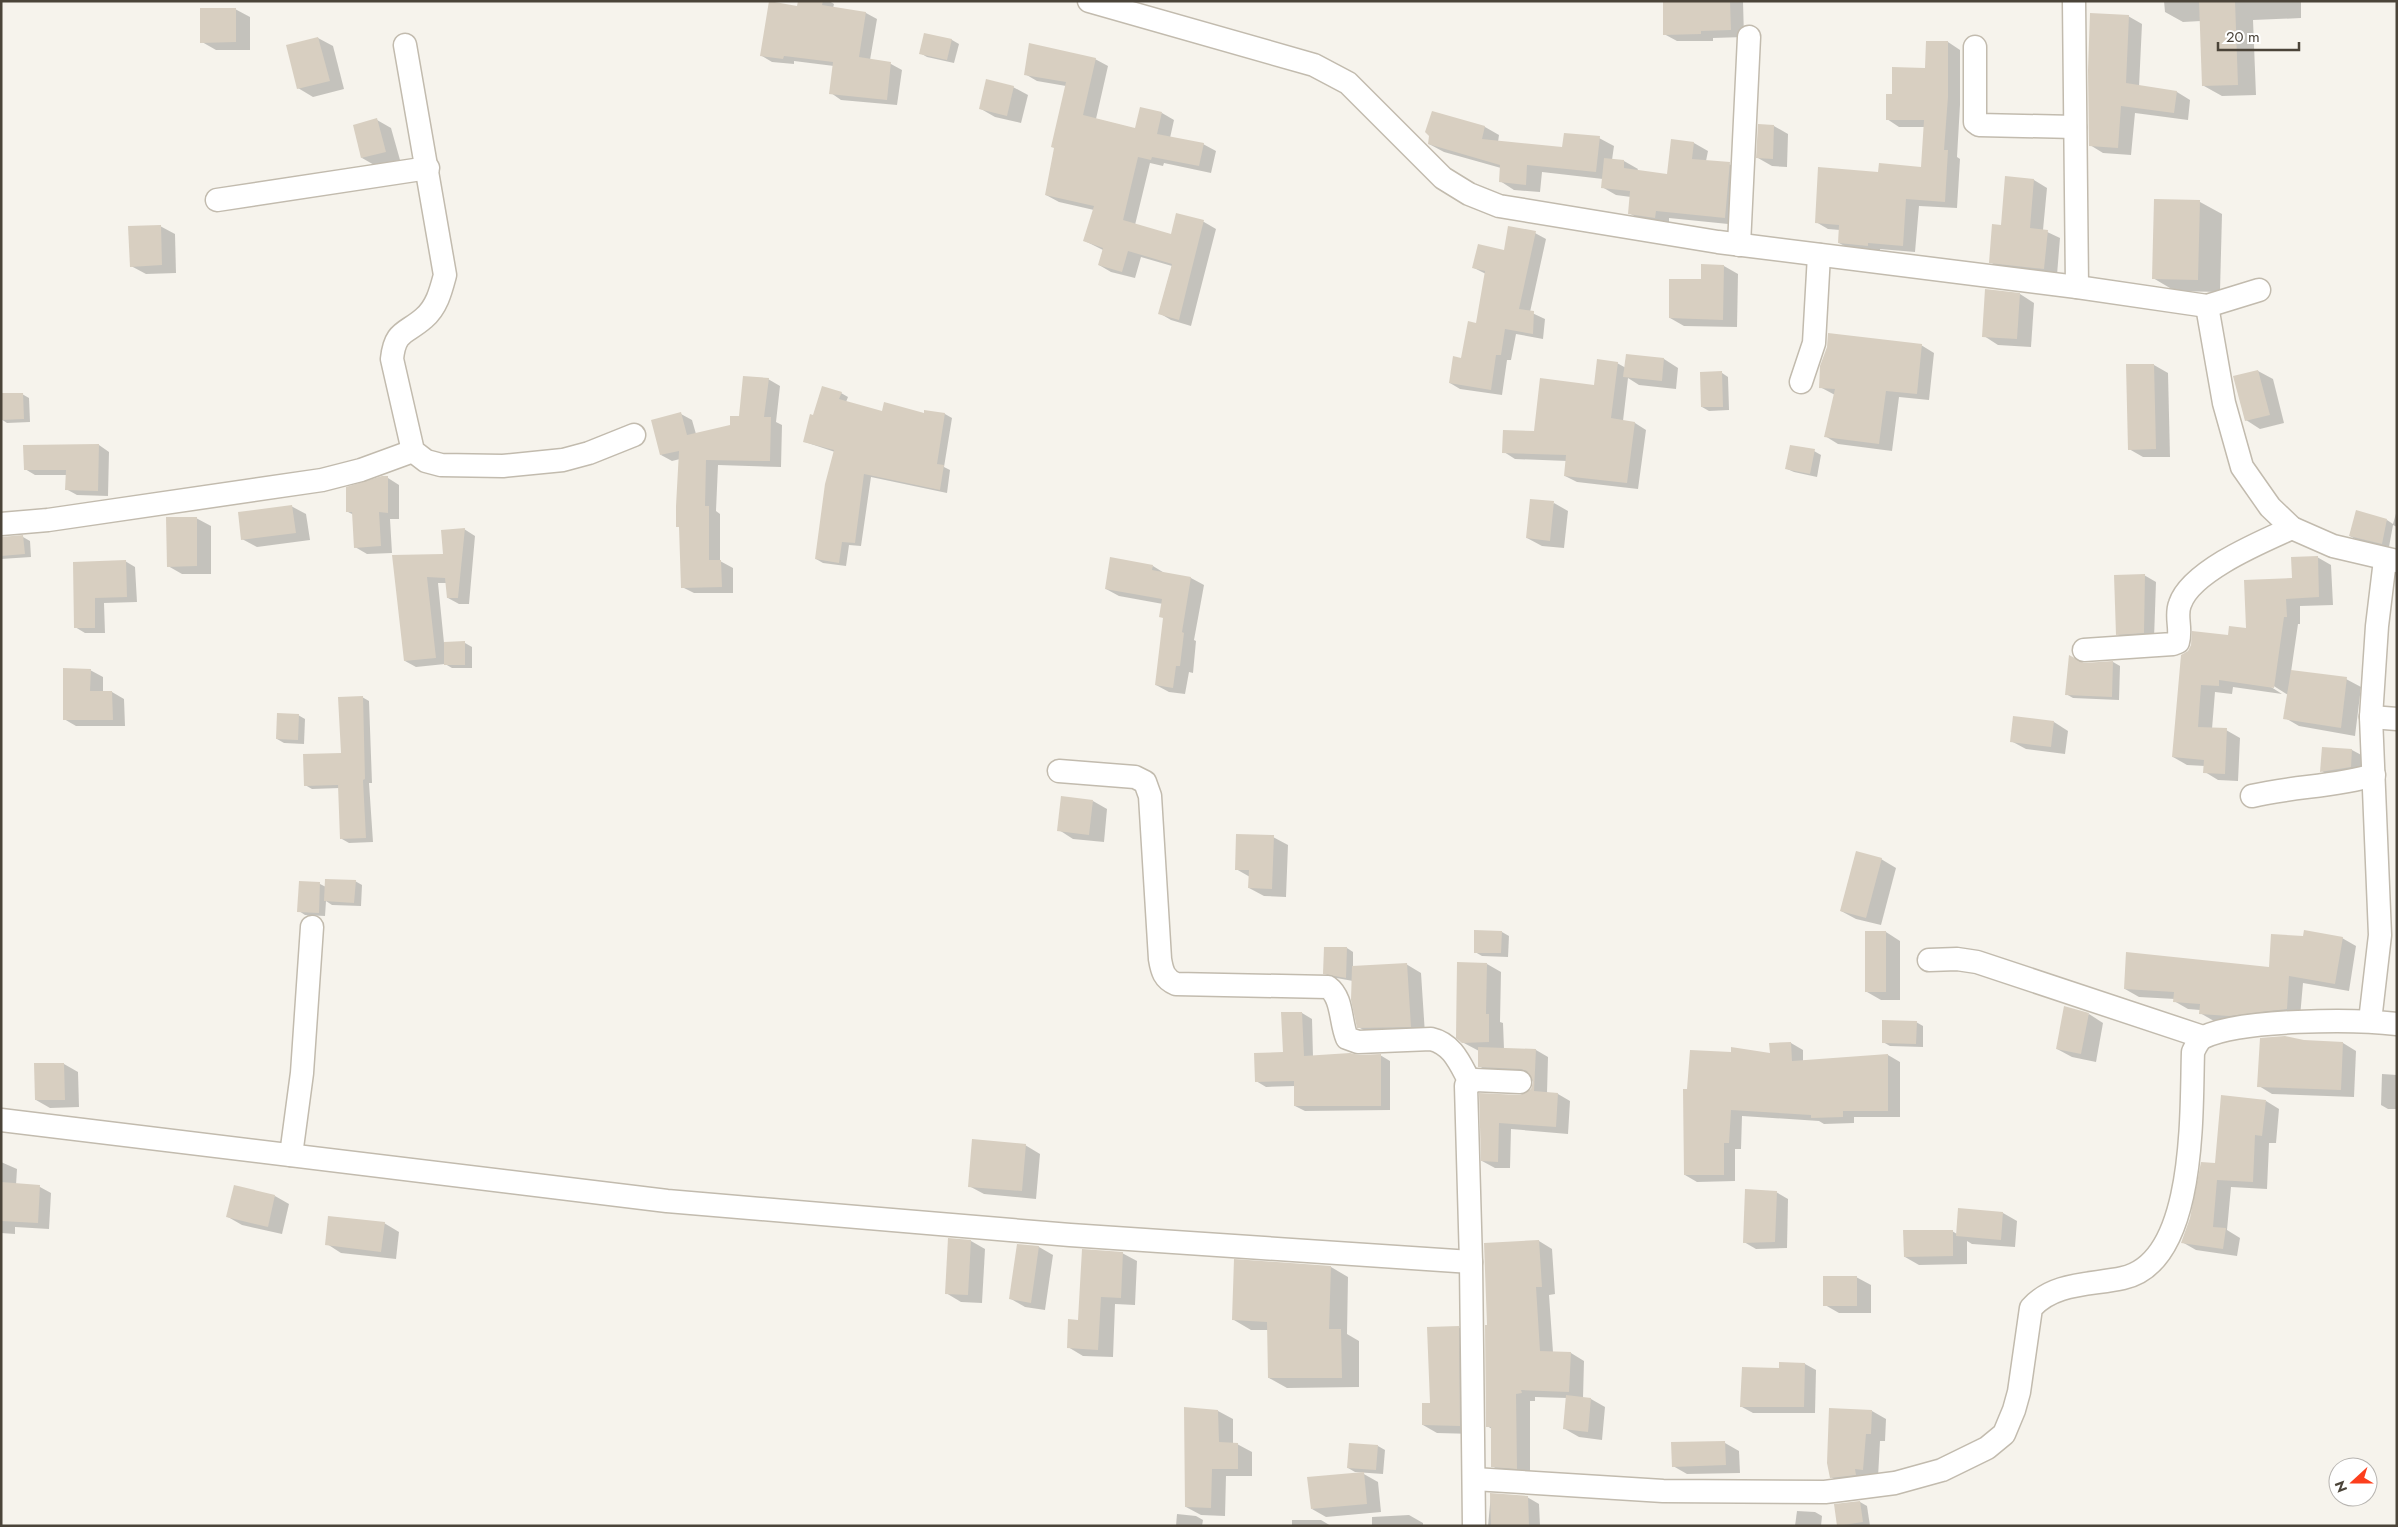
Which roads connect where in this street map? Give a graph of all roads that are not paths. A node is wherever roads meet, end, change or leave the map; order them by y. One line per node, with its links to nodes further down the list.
1 (1088, 1): 9 (street)
2 (2074, 1): 6 (street)
3 (1749, 37): 9 (street)
4 (405, 45): 7 (street)
5 (1975, 47): 6 (street)
6 (2075, 127): 11 (street)
7 (428, 168): 8 (street); 16 (street)
8 (217, 200)
9 (1739, 245): 10 (street)
10 (1819, 255): 11 (street); 14 (street)
11 (2077, 287): 13 (street)
12 (2259, 290): 13 (street)
13 (2207, 306): 18 (street)
14 (1801, 382)
15 (634, 435): 16 (street)
16 (413, 451): 17 (street)
17 (1, 524)
18 (2292, 528): 19 (street); 20 (street)
19 (2391, 560): 21 (street)
20 (2084, 650)
21 (2372, 717): 22 (street); 24 (street)
22 (2397, 719)
23 (1058, 771): 31 (street)
24 (2374, 775): 25 (street); 28 (street)
25 (2252, 796)
26 (312, 927): 34 (street)
27 (1929, 960): 30 (street)
28 (2370, 1021): 29 (street); 30 (street)
29 (2397, 1024)
30 (2203, 1037): 36 (street)
31 (1470, 1082): 32 (street); 35 (street)
32 (1520, 1082)
33 (1, 1120): 34 (street)
34 (291, 1155): 35 (street)
35 (1472, 1262): 36 (street)
36 (1474, 1480): 37 (street)
37 (1474, 1526)

